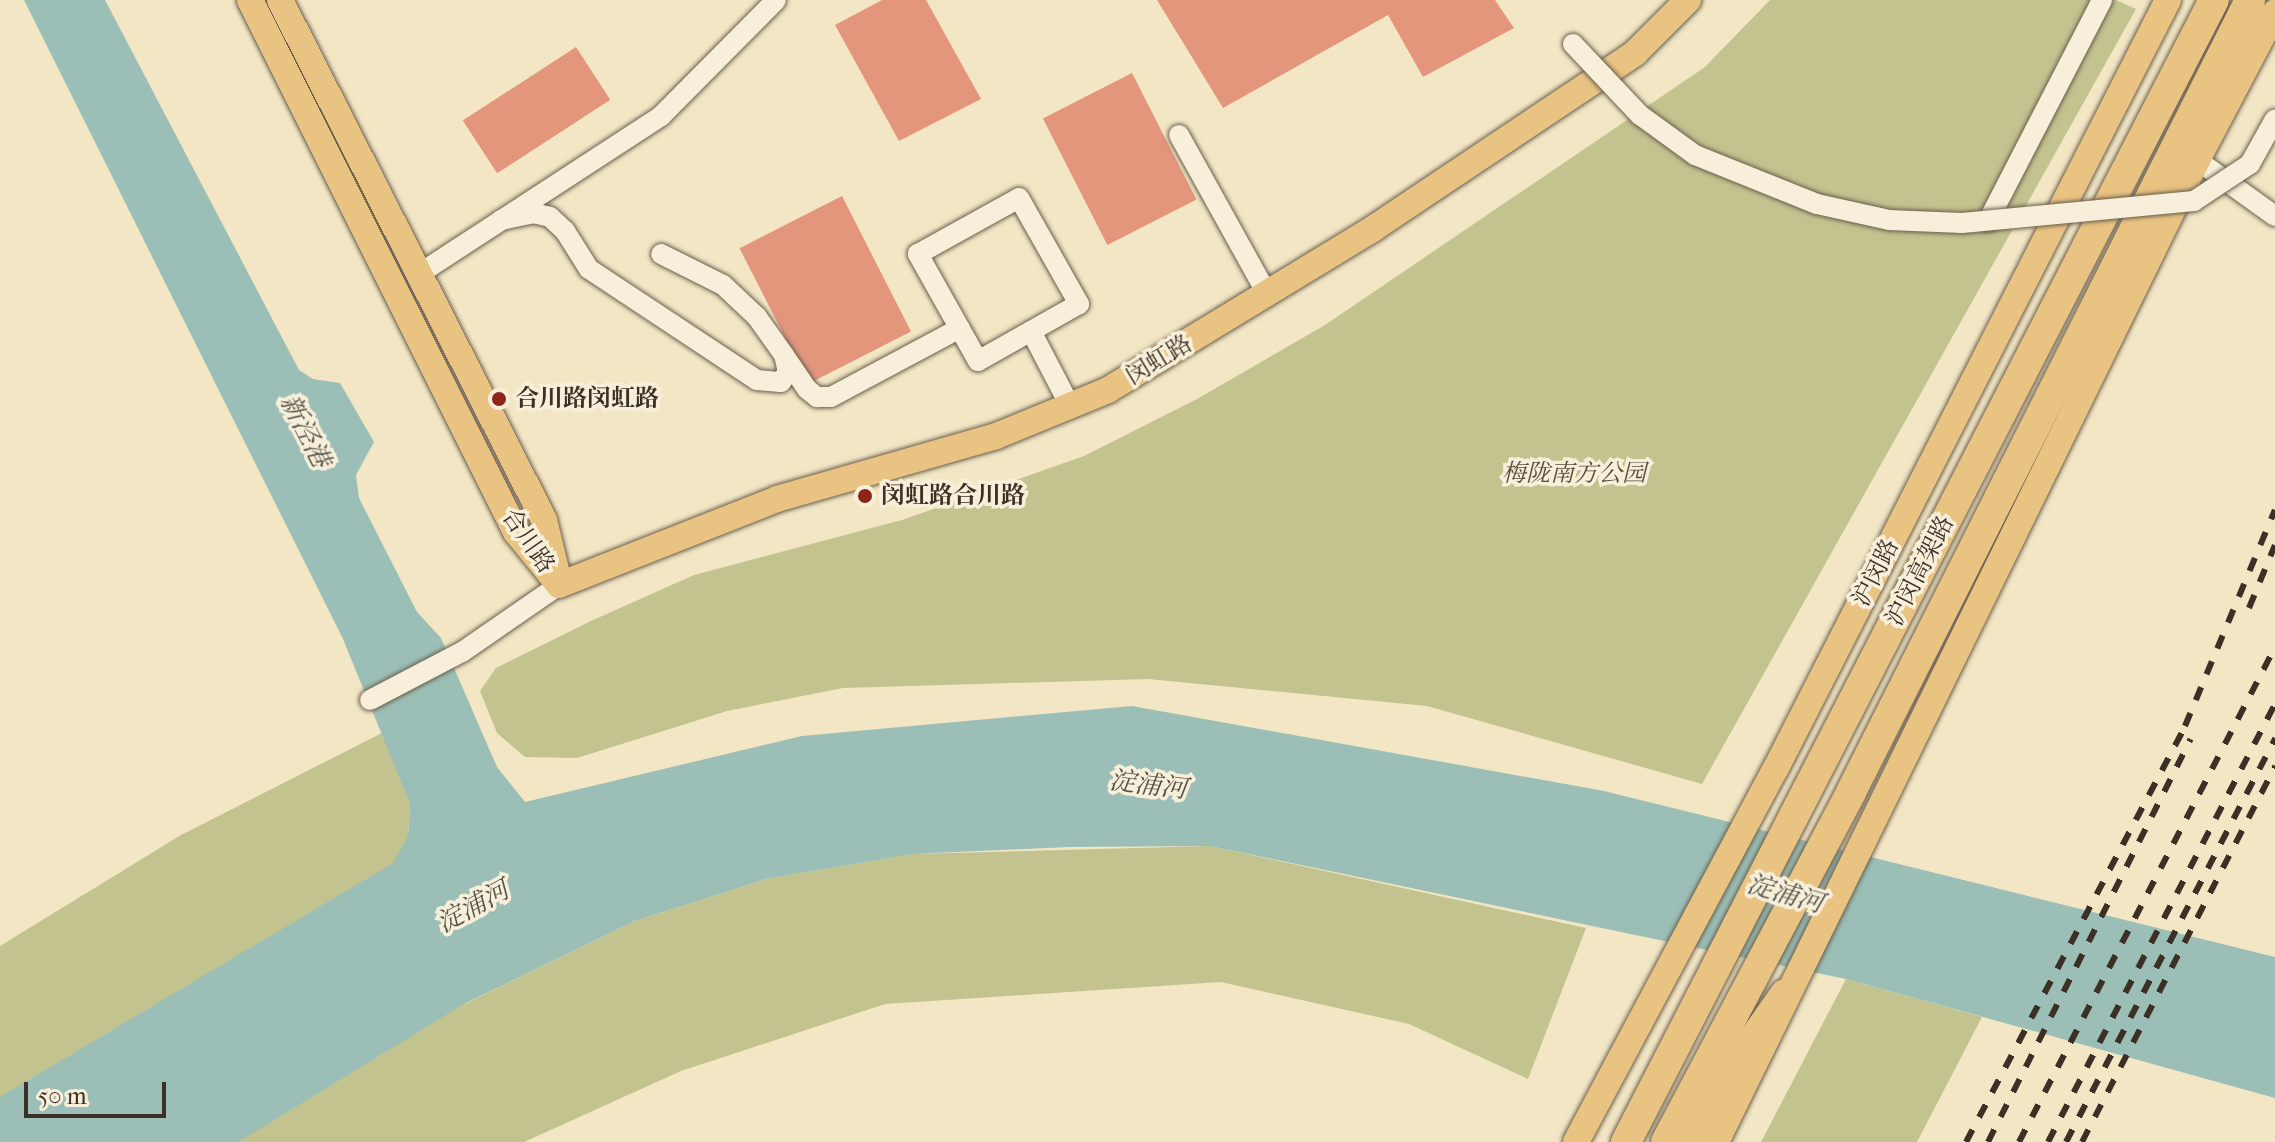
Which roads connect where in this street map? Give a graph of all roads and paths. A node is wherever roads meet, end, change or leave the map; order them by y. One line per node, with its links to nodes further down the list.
1 (250, 0): 26 (main road, 合川路)
2 (280, 0): 18 (main road, 合川路)
3 (776, 0): 15 (street)
4 (1688, 0): 19 (main road, 闵虹路)
5 (2102, 0): 16 (street)
6 (2168, 0): 29 (main road, 沪闵路)
7 (2214, 0): 30 (highway, 沪闵高架路)
8 (2250, 0): 31 (highway, 沪闵高架路)
9 (2275, 12): 13 (main road)
10 (1573, 44): 16 (street, bridge)
11 (2275, 119): 16 (street, bridge)
12 (1179, 135): 19 (street)
13 (2197, 160): 14 (street); 28 (main road)
14 (2275, 216)
15 (501, 220): 18 (street); 23 (street)
16 (1988, 221)
17 (661, 254): 22 (street)
18 (419, 274): 26 (main road, 合川路)
19 (1267, 294): 25 (main road, 闵虹路)
20 (960, 328): 21 (street); 21 (street); 24 (street)
21 (1031, 331): 25 (street)
22 (784, 355): 23 (street); 24 (street)
23 (767, 383): 24 (street)
24 (817, 397)
25 (1070, 406): 26 (main road, 闵虹路)
26 (559, 585): 27 (street)
27 (370, 700)
28 (1785, 994): 32 (highway); 33 (main road)
29 (1576, 1142)
30 (1626, 1142)
31 (1666, 1142)
32 (1691, 1142)
33 (1716, 1142)

